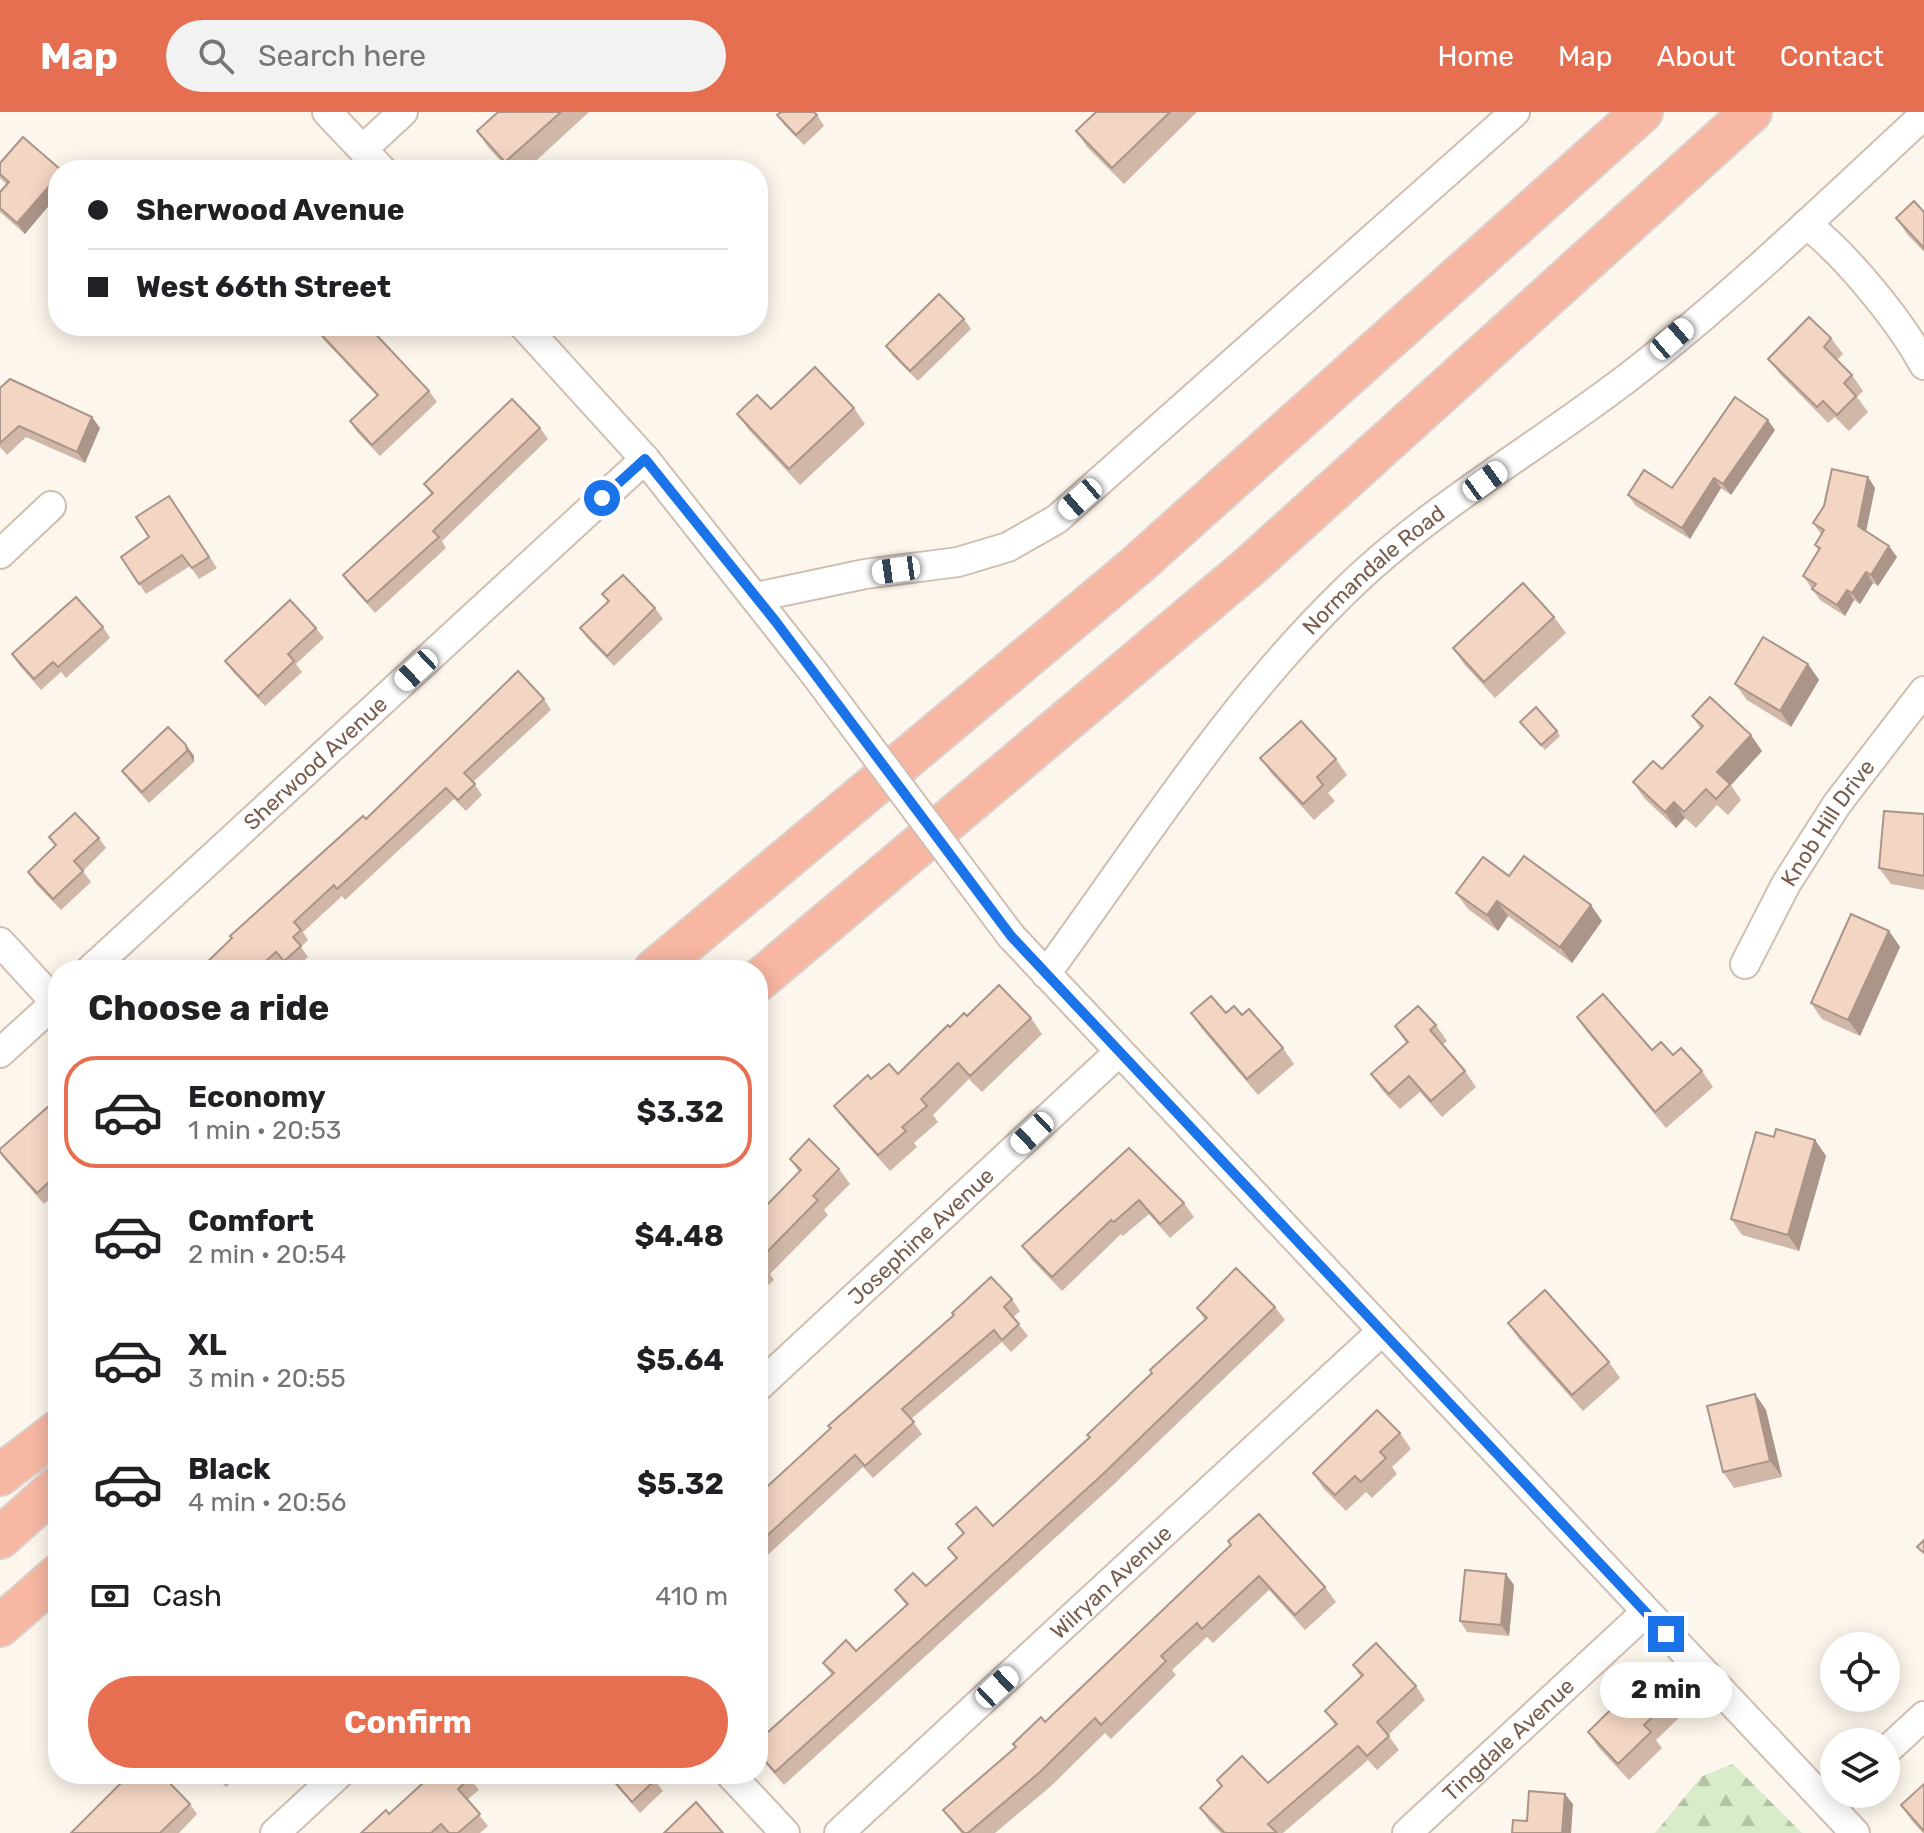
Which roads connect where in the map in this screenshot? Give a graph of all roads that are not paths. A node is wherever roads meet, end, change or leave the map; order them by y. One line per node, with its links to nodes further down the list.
1 (327, 112): 7 (street)
2 (403, 112): 7 (street)
3 (1515, 112): 15 (street)
4 (1642, 112): 19 (highway)
5 (1751, 112): 21 (highway)
6 (1924, 115): 9 (street, Normandale Road)
7 (363, 149): 8 (street)
8 (373, 160)
9 (1806, 224): 11 (street); 22 (street, Normandale Road)
10 (533, 336): 12 (street)
11 (1924, 365)
12 (645, 459): 15 (street); 18 (street, Sherwood Avenue)
13 (51, 506): 14 (street)
14 (0, 554)
15 (756, 597): 22 (street, bridge)
16 (1924, 691): 20 (street, Knob Hill Drive)
17 (0, 942): 23 (street)
18 (101, 960)
19 (666, 960)
20 (1745, 964)
21 (768, 973)
22 (1046, 974): 25 (street)
23 (48, 992)
24 (48, 1009): 26 (street)
25 (1119, 1052): 27 (street); 28 (street, Josephine Avenue)
26 (0, 1053)
27 (1382, 1331): 34 (street); 44 (street, Wilryan Avenue)
28 (768, 1378)
29 (48, 1439): 30 (highway)
30 (0, 1475)
31 (48, 1495): 32 (highway)
32 (0, 1538)
33 (48, 1585): 35 (highway)
34 (1646, 1612): 40 (street); 45 (street, Tingdale Avenue)
35 (5, 1626)
36 (1924, 1716): 37 (street)
37 (1900, 1738)
38 (328, 1784): 42 (street)
39 (739, 1784): 43 (street)
40 (1820, 1786)
41 (1839, 1808): 46 (street)
42 (275, 1833)
43 (785, 1833)
44 (839, 1833)
45 (1407, 1833)
46 (1855, 1833)

